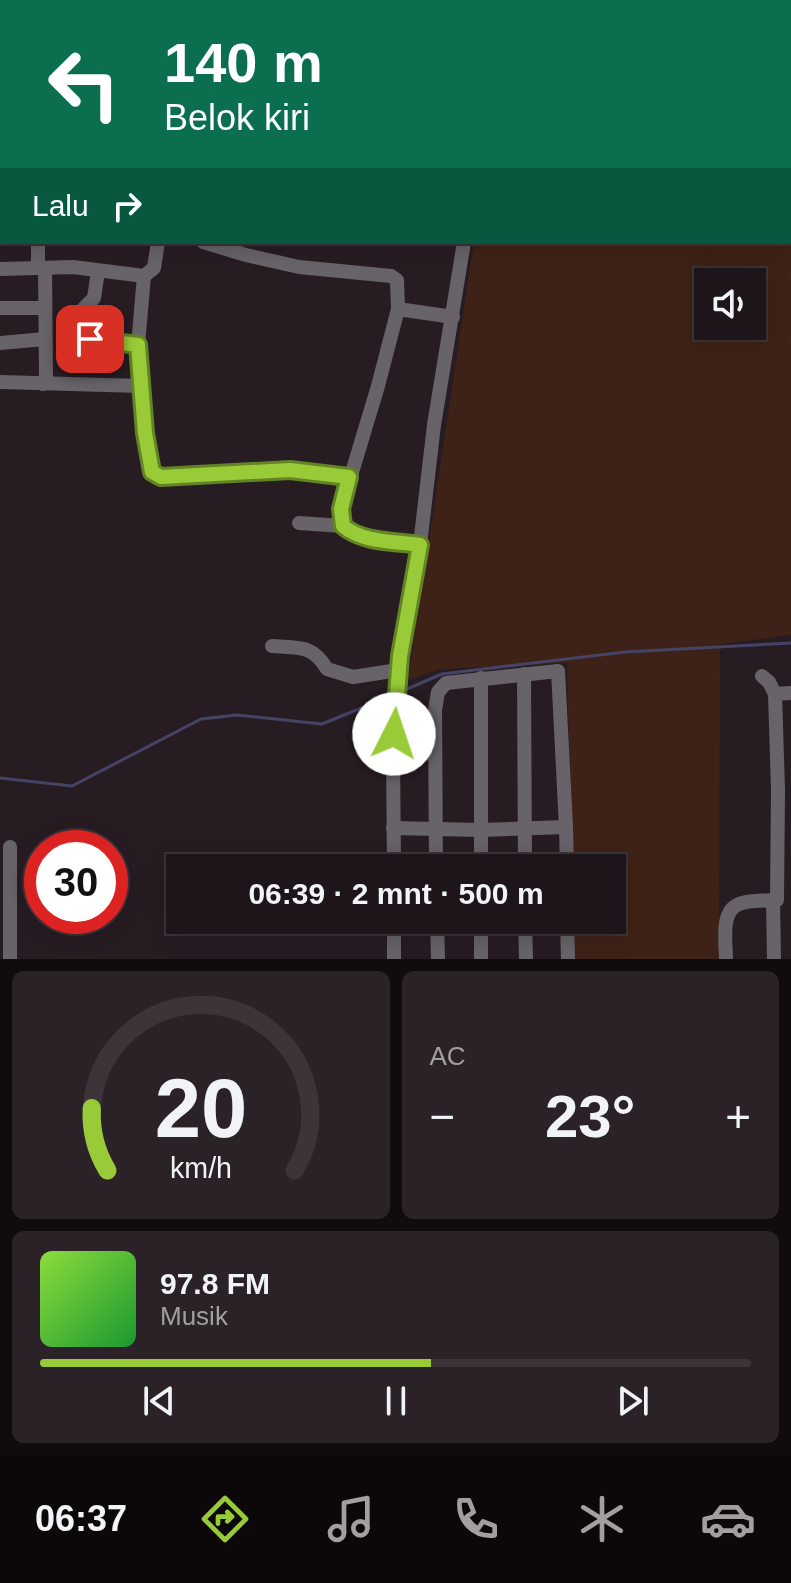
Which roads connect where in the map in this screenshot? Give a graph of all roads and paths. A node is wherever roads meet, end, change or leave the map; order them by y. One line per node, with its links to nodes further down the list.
1 (38, 244): 5 (street)
2 (158, 244): 8 (street)
3 (210, 244): 12 (street)
4 (464, 244): 13 (street)
5 (41, 268): 6 (street); 7 (street); 10 (street)
6 (0, 269)
7 (98, 271): 8 (street); 11 (street)
8 (144, 276): 17 (street)
9 (0, 308): 10 (street)
10 (44, 308): 14 (street)
11 (83, 309)
12 (398, 309): 13 (street); 21 (street)
13 (453, 317): 24 (street)
14 (45, 339): 16 (street); 19 (street)
15 (90, 339): 17 (street)
16 (0, 343)
17 (138, 345): 20 (street)
18 (0, 382): 19 (street)
19 (43, 384): 20 (street)
20 (141, 386): 21 (street)
21 (349, 477): 23 (street)
22 (299, 523): 23 (street)
23 (343, 526): 24 (street)
24 (420, 545): 26 (street)
25 (272, 646): 26 (street)
26 (398, 673): 35 (street)
27 (524, 674): 29 (street); 34 (street); 37 (street)
28 (762, 676): 31 (street)
29 (481, 678): 36 (street); 38 (street)
30 (791, 693): 31 (street)
31 (775, 694): 32 (street)
32 (785, 789): 33 (street)
33 (785, 823): 45 (street)
34 (566, 827): 37 (street); 44 (street)
35 (393, 828): 36 (street); 40 (street)
36 (436, 828): 38 (street); 41 (street)
37 (525, 829): 38 (street); 43 (street)
38 (481, 830): 42 (street)
39 (10, 847): 51 (street)
40 (394, 854)
41 (436, 854)
42 (481, 854)
43 (525, 854)
44 (567, 854)
45 (780, 900): 57 (street); 58 (street)
46 (394, 934): 52 (street)
47 (437, 934): 53 (street)
48 (481, 934): 54 (street)
49 (525, 934): 55 (street)
50 (567, 934): 56 (street)
51 (10, 959)
52 (394, 959)
53 (438, 959)
54 (481, 959)
55 (526, 959)
56 (568, 959)
57 (726, 959)
58 (774, 959)

